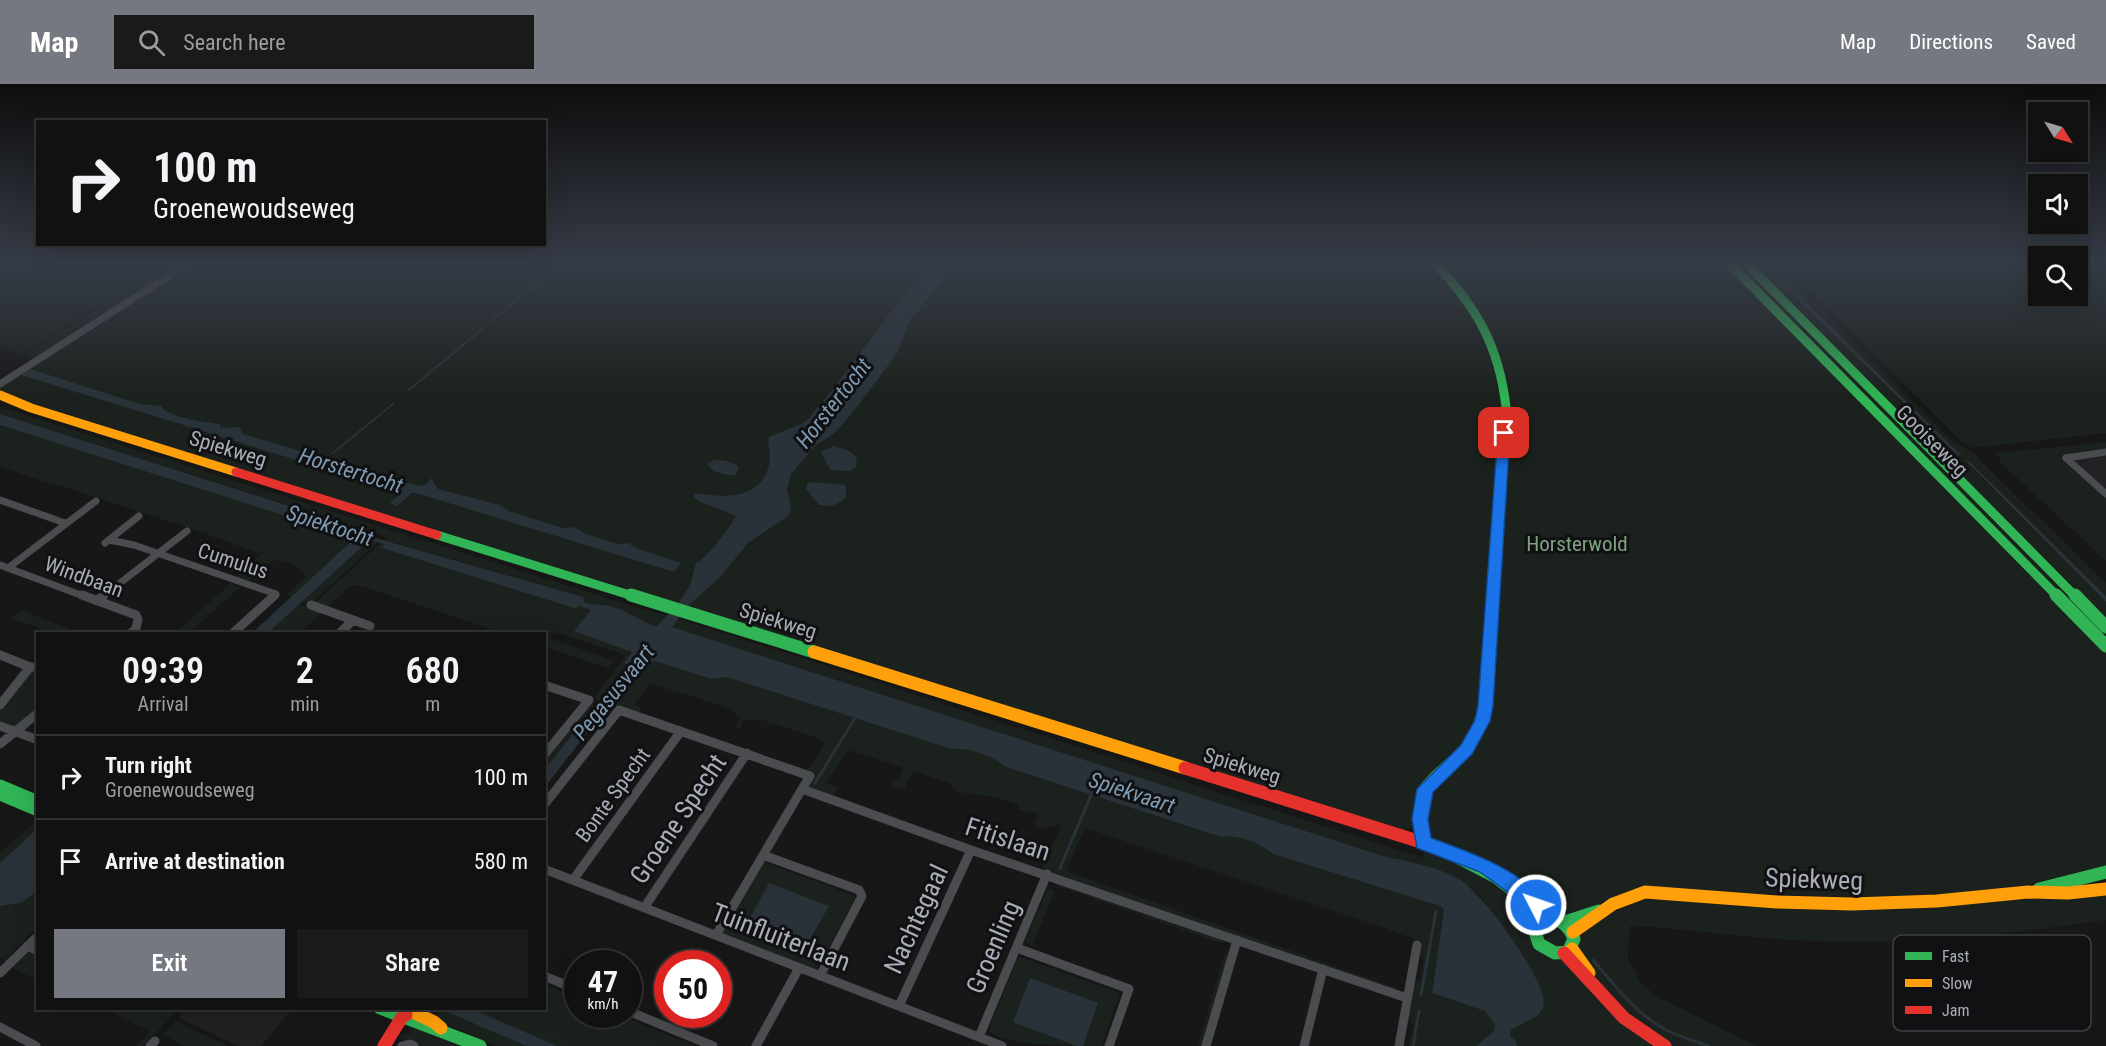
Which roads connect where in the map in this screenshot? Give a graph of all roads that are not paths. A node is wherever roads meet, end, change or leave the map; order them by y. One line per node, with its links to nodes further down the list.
1 (118, 308): 5 (street)
2 (1473, 308): 45 (main road)
3 (1774, 308): 26 (main road, Gooiseweg)
4 (1790, 308): 22 (main road, Gooiseweg)
5 (0, 382)
6 (0, 395): 8 (main road, Spiekweg)
7 (0, 401): 8 (main road, Spiekweg)
8 (32, 408): 46 (main road, Spiekweg)
9 (2106, 452): 10 (street)
10 (2106, 494)
11 (0, 500): 14 (street)
12 (96, 501): 14 (street)
13 (140, 516): 16 (street)
14 (65, 523): 17 (street)
15 (187, 531): 16 (street)
16 (157, 555): 18 (street); 24 (street, Cumulus)
17 (4, 567): 18 (street, Windbaan)
18 (97, 601): 23 (street, Windbaan)
19 (310, 605): 20 (street)
20 (352, 620): 21 (street); 25 (street)
21 (370, 626)
22 (2106, 627)
23 (132, 632)
24 (234, 632)
25 (341, 632)
26 (2106, 646)
27 (0, 656): 28 (street)
28 (34, 667): 30 (street)
29 (546, 686): 37 (street)
30 (0, 705)
31 (36, 714): 34 (street)
32 (0, 726): 34 (street)
33 (681, 731): 38 (street); 43 (street); 53 (street, Bonte Specht)
34 (15, 732): 35 (street); 36 (street)
35 (36, 740)
36 (0, 744)
37 (546, 753)
38 (747, 753): 40 (street); 57 (street, Groene Specht)
39 (0, 786): 42 (main road)
40 (802, 789): 48 (street, Fitislaan); 49 (street)
41 (0, 794): 44 (main road)
42 (36, 801)
43 (546, 802)
44 (36, 809)
45 (1420, 819): 46 (main road); 47 (main road)
46 (1408, 838): 47 (main road, Spiekweg)
47 (1423, 842): 54 (main road, Spiekweg)
48 (971, 850): 52 (street, Fitislaan); 78 (street, Nachtegaal)
49 (763, 855): 63 (street); 74 (street)
50 (546, 870): 53 (street, Tuinfluiterlaan)
51 (2106, 872): 56 (main road, Spiekweg)
52 (1047, 874): 65 (street, Fitislaan); 68 (street, Groenling)
53 (573, 880): 57 (street, Tuinfluiterlaan)
54 (1508, 882): 59 (main road, Spiekweg); 60 (main road, Spiekweg)
55 (2106, 889): 56 (main road, Spiekweg)
56 (2028, 892): 58 (main road, Spiekweg)
57 (644, 908): 63 (street, Tuinfluiterlaan)
58 (1602, 910): 61 (main road, Spiekweg); 62 (main road, Spiekweg)
59 (1547, 916): 60 (main road); 61 (main road)
60 (1536, 921): 70 (main road)
61 (1565, 922): 62 (main road)
62 (1573, 932): 70 (main road)
63 (716, 935): 71 (street, Tuinfluiterlaan)
64 (36, 938): 67 (street)
65 (1237, 940): 72 (street, Fitislaan); 93 (street)
66 (1417, 945): 77 (street)
67 (27, 946): 69 (street); 73 (street)
68 (1017, 948): 83 (street, Groenling); 92 (street)
69 (36, 950)
70 (1568, 951): 96 (main road)
71 (799, 968): 74 (street, Tuinfluiterlaan); 90 (street)
72 (1323, 969): 77 (street, Fitislaan); 94 (street)
73 (0, 972)
74 (820, 976): 78 (street, Tuinfluiterlaan)
75 (546, 977): 76 (street)
76 (564, 984)
77 (1407, 998): 95 (street)
78 (899, 1006): 83 (street, Tuinfluiterlaan)
79 (389, 1010): 80 (main road)
80 (407, 1014): 85 (main road); 88 (main road)
81 (642, 1017): 89 (street)
82 (0, 1028): 84 (street)
83 (979, 1037): 91 (street, Tuinfluiterlaan)
84 (36, 1046)
85 (386, 1046)
86 (402, 1046): 87 (street)
87 (414, 1046)
88 (480, 1046)
89 (712, 1046)
90 (756, 1046)
91 (1002, 1046)
92 (1109, 1046)
93 (1206, 1046)
94 (1304, 1046)
95 (1399, 1046)
96 (1665, 1046)

